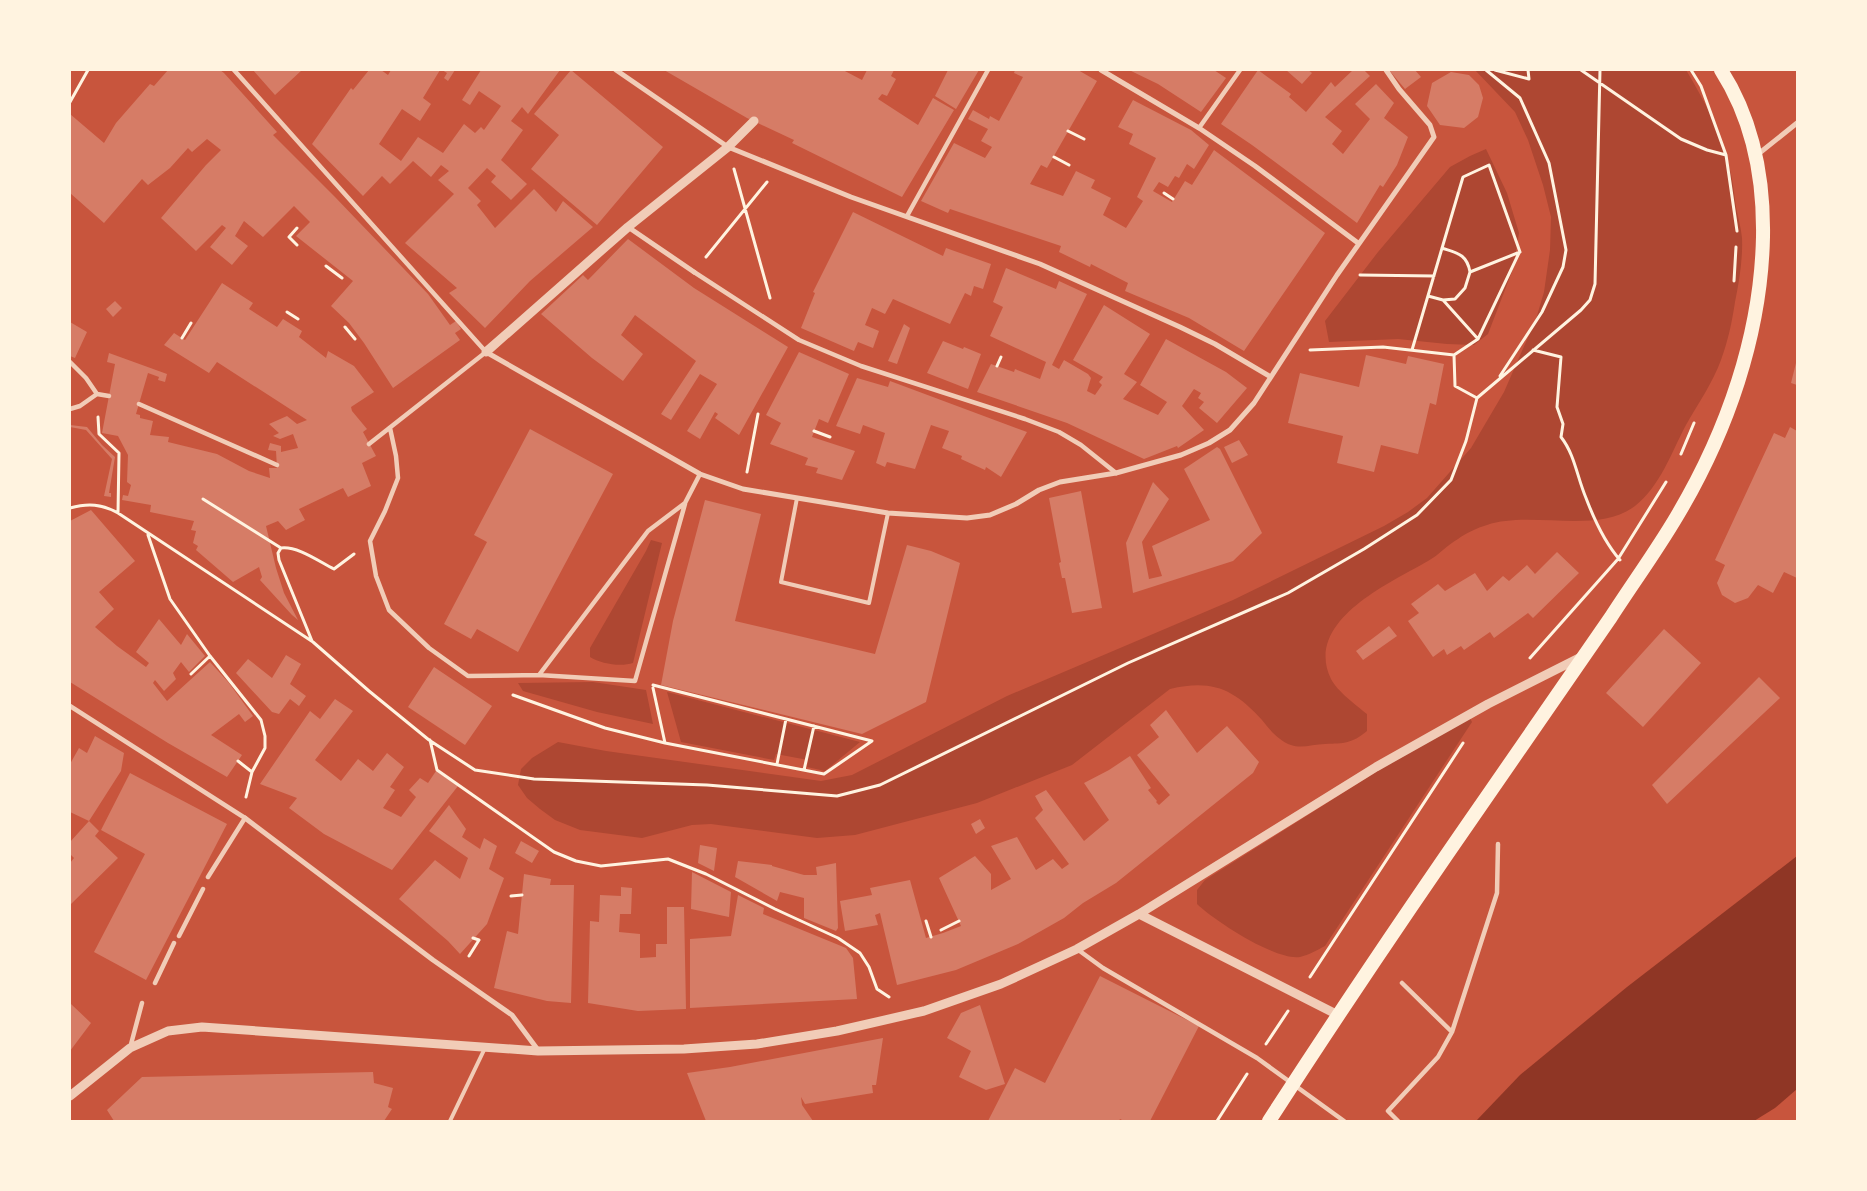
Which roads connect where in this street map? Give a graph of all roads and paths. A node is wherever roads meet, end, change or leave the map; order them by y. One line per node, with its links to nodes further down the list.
1 (88, 70): 16 (path)
2 (234, 70): 59 (street)
3 (616, 70): 22 (street)
4 (988, 70): 31 (street)
5 (1101, 70): 19 (street)
6 (1240, 70): 19 (street)
7 (1386, 70): 35 (street)
8 (1486, 70): 66 (path)
9 (1495, 70): 10 (path)
10 (1528, 70)
11 (1581, 70): 15 (path)
12 (1600, 70): 15 (path)
13 (1690, 70): 23 (path)
14 (1721, 70): 24 (highway)
15 (1600, 82): 23 (path); 57 (path)
16 (70, 102)
17 (754, 121): 22 (street)
18 (1797, 123): 24 (street)
19 (1199, 128): 35 (street)
20 (1068, 130): 21 (path)
21 (1084, 139)
22 (728, 147): 27 (street); 30 (path); 32 (street)
23 (1726, 155): 24 (path); 34 (path)
24 (1756, 155): 94 (highway)
25 (1054, 157): 26 (path)
26 (1069, 165)
27 (778, 168): 30 (path); 31 (street)
28 (1164, 193): 29 (path)
29 (1174, 199)
30 (745, 209): 41 (path); 53 (path)
31 (907, 216): 65 (street)
32 (628, 227): 41 (street); 59 (street)
33 (298, 228): 37 (path)
34 (1737, 233)
35 (1358, 243): 43 (street)
36 (1737, 243): 46 (path)
37 (297, 245)
38 (1442, 248): 39 (path); 42 (path); 44 (path)
39 (1520, 252): 42 (path); 56 (path)
40 (326, 266): 45 (path)
41 (694, 272): 53 (street)
42 (1470, 272): 48 (path)
43 (1337, 275): 44 (path); 60 (street)
44 (1434, 276): 47 (path)
45 (342, 278)
46 (1734, 282)
47 (1428, 296): 48 (path); 58 (path)
48 (1443, 300): 56 (path)
49 (287, 312): 50 (path)
50 (298, 319)
51 (191, 323): 54 (path)
52 (345, 327): 55 (path)
53 (778, 328): 80 (street)
54 (182, 338)
55 (355, 339)
56 (1478, 339): 61 (path)
57 (1533, 349): 66 (path); 93 (path)
58 (1412, 350): 60 (path); 61 (path)
59 (486, 352): 74 (street); 81 (street)
60 (1287, 352): 65 (street)
61 (1454, 355): 69 (path)
62 (1001, 357): 64 (path)
63 (70, 362): 67 (street)
64 (997, 366)
65 (1271, 377): 80 (street)
66 (1496, 381): 69 (path)
67 (97, 394): 68 (street); 71 (street); 89 (path)
68 (109, 396)
69 (1477, 398): 106 (path)
70 (140, 404): 79 (street)
71 (70, 408)
72 (758, 414): 83 (path)
73 (1696, 421): 78 (path)
74 (390, 428): 77 (street); 91 (street)
75 (814, 431): 76 (path)
76 (830, 437)
77 (369, 444)
78 (1680, 455)
79 (277, 465)
80 (1116, 473): 88 (street)
81 (700, 474): 83 (street); 86 (street)
82 (1668, 480): 93 (path)
83 (743, 489): 84 (street)
84 (798, 498): 88 (street); 88 (lane)
85 (203, 499): 92 (path)
86 (685, 502): 100 (street); 100 (street)
87 (70, 508): 89 (path)
88 (888, 513)
89 (118, 514): 90 (path)
90 (148, 534): 95 (path); 97 (path)
91 (370, 541): 92 (path); 100 (street)
92 (281, 548): 95 (path)
93 (1618, 559): 94 (path); 98 (path)
94 (1639, 575): 96 (highway)
95 (313, 642): 106 (path)
96 (1585, 655): 118 (street); 133 (highway)
97 (210, 656): 99 (path); 111 (path)
98 (1527, 660)
99 (190, 674)
100 (539, 675)
101 (504, 691): 107 (path)
102 (70, 706): 112 (street)
103 (786, 719): 104 (path); 107 (path); 109 (path)
104 (814, 726): 110 (path); 110 (path)
105 (1467, 737): 130 (path)
106 (430, 740): 132 (path)
107 (665, 743): 109 (path)
108 (238, 761): 111 (path)
109 (777, 764): 110 (path)
110 (804, 770)
111 (252, 772): 112 (path)
112 (245, 818): 114 (street); 137 (street)
113 (1498, 844): 134 (street)
114 (208, 878)
115 (203, 889): 122 (street)
116 (522, 895): 117 (path)
117 (511, 896)
118 (1139, 914): 126 (street); 130 (street)
119 (926, 921): 123 (path)
120 (959, 921): 121 (path)
121 (941, 930)
122 (178, 936)
123 (931, 937)
124 (473, 938): 127 (path)
125 (174, 944): 128 (street)
126 (1077, 949): 132 (street); 138 (street)
127 (469, 956)
128 (155, 983)
129 (1402, 983): 134 (street)
130 (1298, 995): 133 (street); 138 (path)
131 (142, 1003): 135 (street)
132 (924, 1011): 137 (street)
133 (1338, 1015): 139 (highway)
134 (1452, 1032): 145 (street)
135 (130, 1048): 136 (street); 140 (street)
136 (486, 1048): 137 (street); 141 (lane)
137 (538, 1051)
138 (1257, 1058): 139 (street); 142 (path)
139 (1293, 1084): 143 (highway); 144 (street)
140 (70, 1096)
141 (450, 1121)
142 (1217, 1121)
143 (1269, 1121)
144 (1344, 1121)
145 (1398, 1121)

